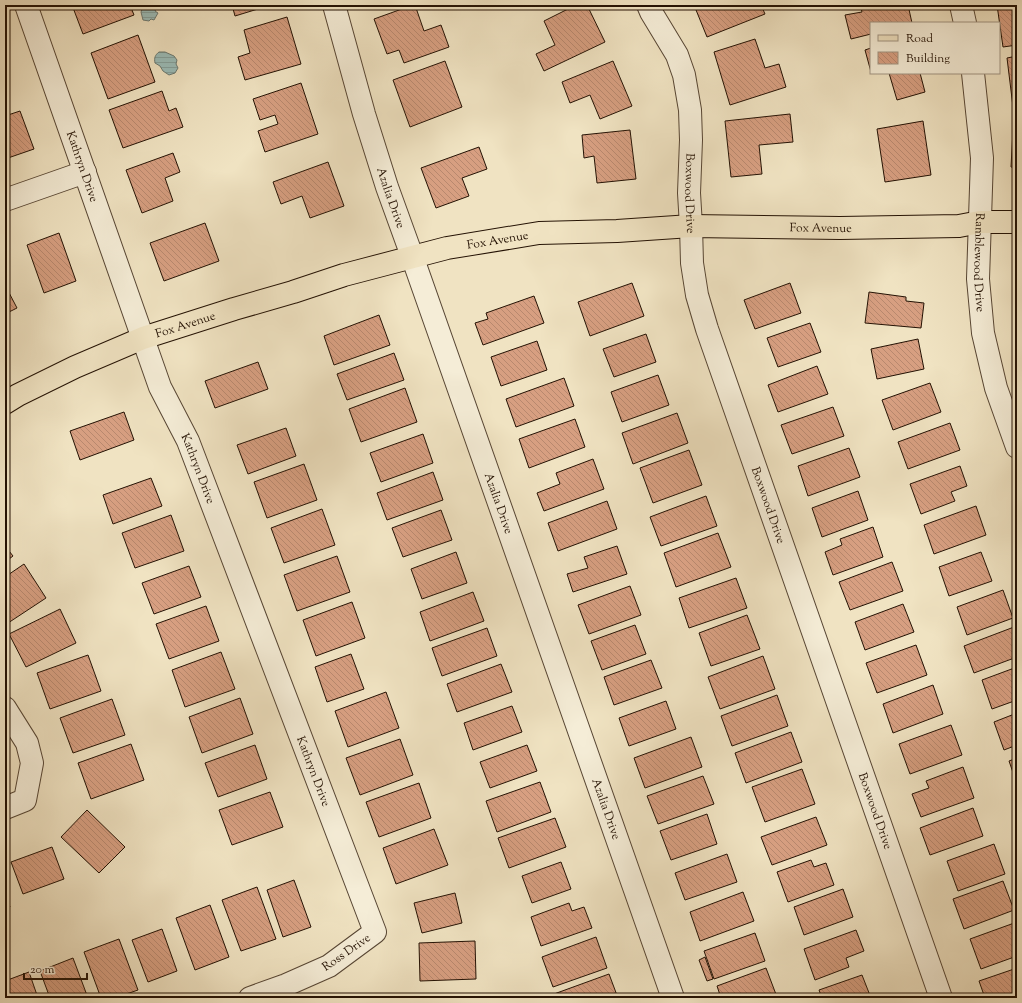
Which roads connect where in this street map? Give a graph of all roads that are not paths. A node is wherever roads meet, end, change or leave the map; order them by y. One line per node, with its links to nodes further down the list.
1 (26, 5): 7 (street, Kathryn Drive)
2 (334, 5): 12 (street, Azalia Drive)
3 (648, 5): 11 (street, Boxwood Drive)
4 (962, 5): 5 (street)
5 (965, 22)
6 (973, 74): 9 (street, Ramblewood Drive)
7 (85, 172): 8 (street); 13 (street, Kathryn Drive)
8 (5, 200)
9 (980, 222): 10 (main road, Fox Avenue); 11 (main road, Fox Avenue); 15 (street, Ramblewood Drive)
10 (1017, 222)
11 (691, 226): 12 (main road, Fox Avenue); 21 (street, Boxwood Drive)
12 (412, 256): 13 (main road, Fox Avenue); 20 (street, Azalia Drive)
13 (143, 338): 14 (main road, Fox Avenue); 18 (street, Kathryn Drive)
14 (5, 403)
15 (1017, 447)
16 (5, 708): 17 (street)
17 (5, 808)
18 (375, 932): 19 (street, Ross Drive)
19 (250, 998)
20 (673, 998)
21 (941, 998)

